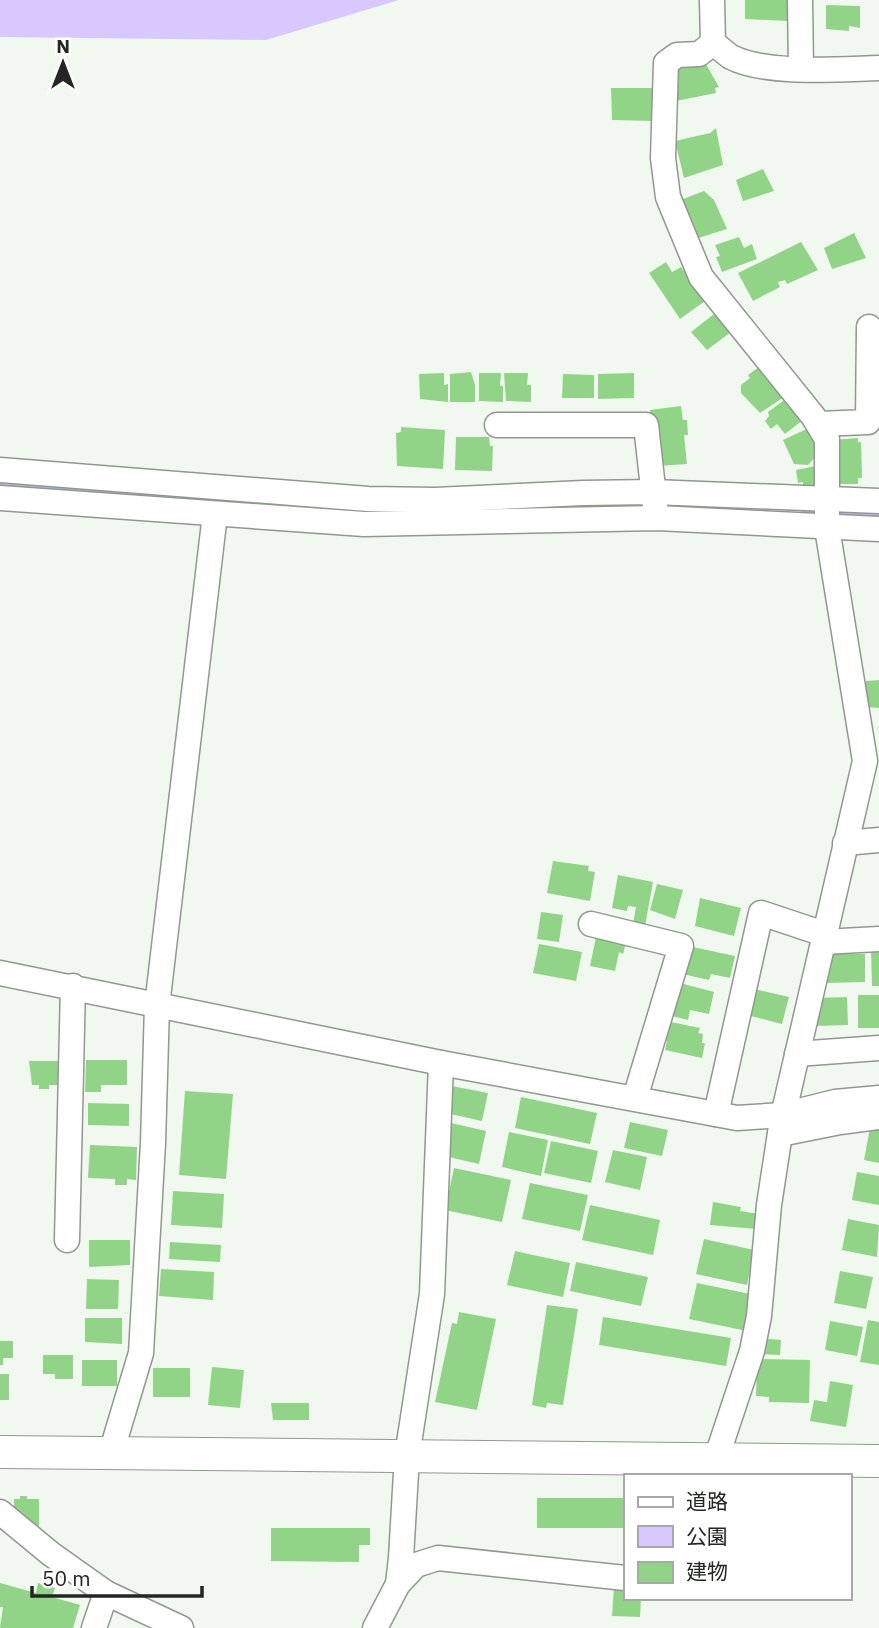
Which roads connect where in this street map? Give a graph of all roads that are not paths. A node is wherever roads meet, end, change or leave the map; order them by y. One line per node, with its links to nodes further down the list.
1 (712, 0): 3 (street)
2 (800, 0): 4 (street)
3 (713, 43): 4 (street); 7 (street)
4 (801, 68): 5 (street)
5 (879, 68)
6 (869, 327): 7 (street)
7 (818, 424): 14 (street)
8 (498, 425): 12 (street)
9 (0, 470): 13 (street)
10 (0, 498): 15 (street)
11 (879, 501): 14 (street)
12 (655, 504): 13 (street); 14 (street)
13 (366, 511): 15 (street)
14 (827, 513): 16 (street); 18 (street)
15 (215, 514): 24 (street)
16 (879, 529)
17 (879, 840): 18 (street)
18 (845, 843): 20 (street)
19 (591, 924): 28 (street)
20 (824, 938): 21 (street); 26 (street); 30 (street)
21 (879, 939)
22 (0, 973): 23 (street)
23 (73, 995): 24 (street); 33 (street)
24 (157, 1013): 27 (street); 35 (street)
25 (879, 1048): 26 (street)
26 (797, 1054): 32 (street)
27 (441, 1069): 28 (street); 36 (street)
28 (635, 1098): 30 (street)
29 (879, 1098): 32 (street)
30 (716, 1114): 32 (street)
31 (879, 1117): 32 (street)
32 (781, 1125): 38 (street)
33 (67, 1240)
34 (0, 1452): 35 (street)
35 (111, 1453): 36 (street)
36 (407, 1456): 38 (street); 41 (street)
37 (879, 1461): 38 (street)
38 (712, 1468)
39 (0, 1512): 42 (street)
40 (624, 1578): 41 (street)
41 (398, 1584): 45 (street)
42 (106, 1592): 43 (street); 44 (street)
43 (94, 1628)
44 (181, 1628)
45 (376, 1628)

